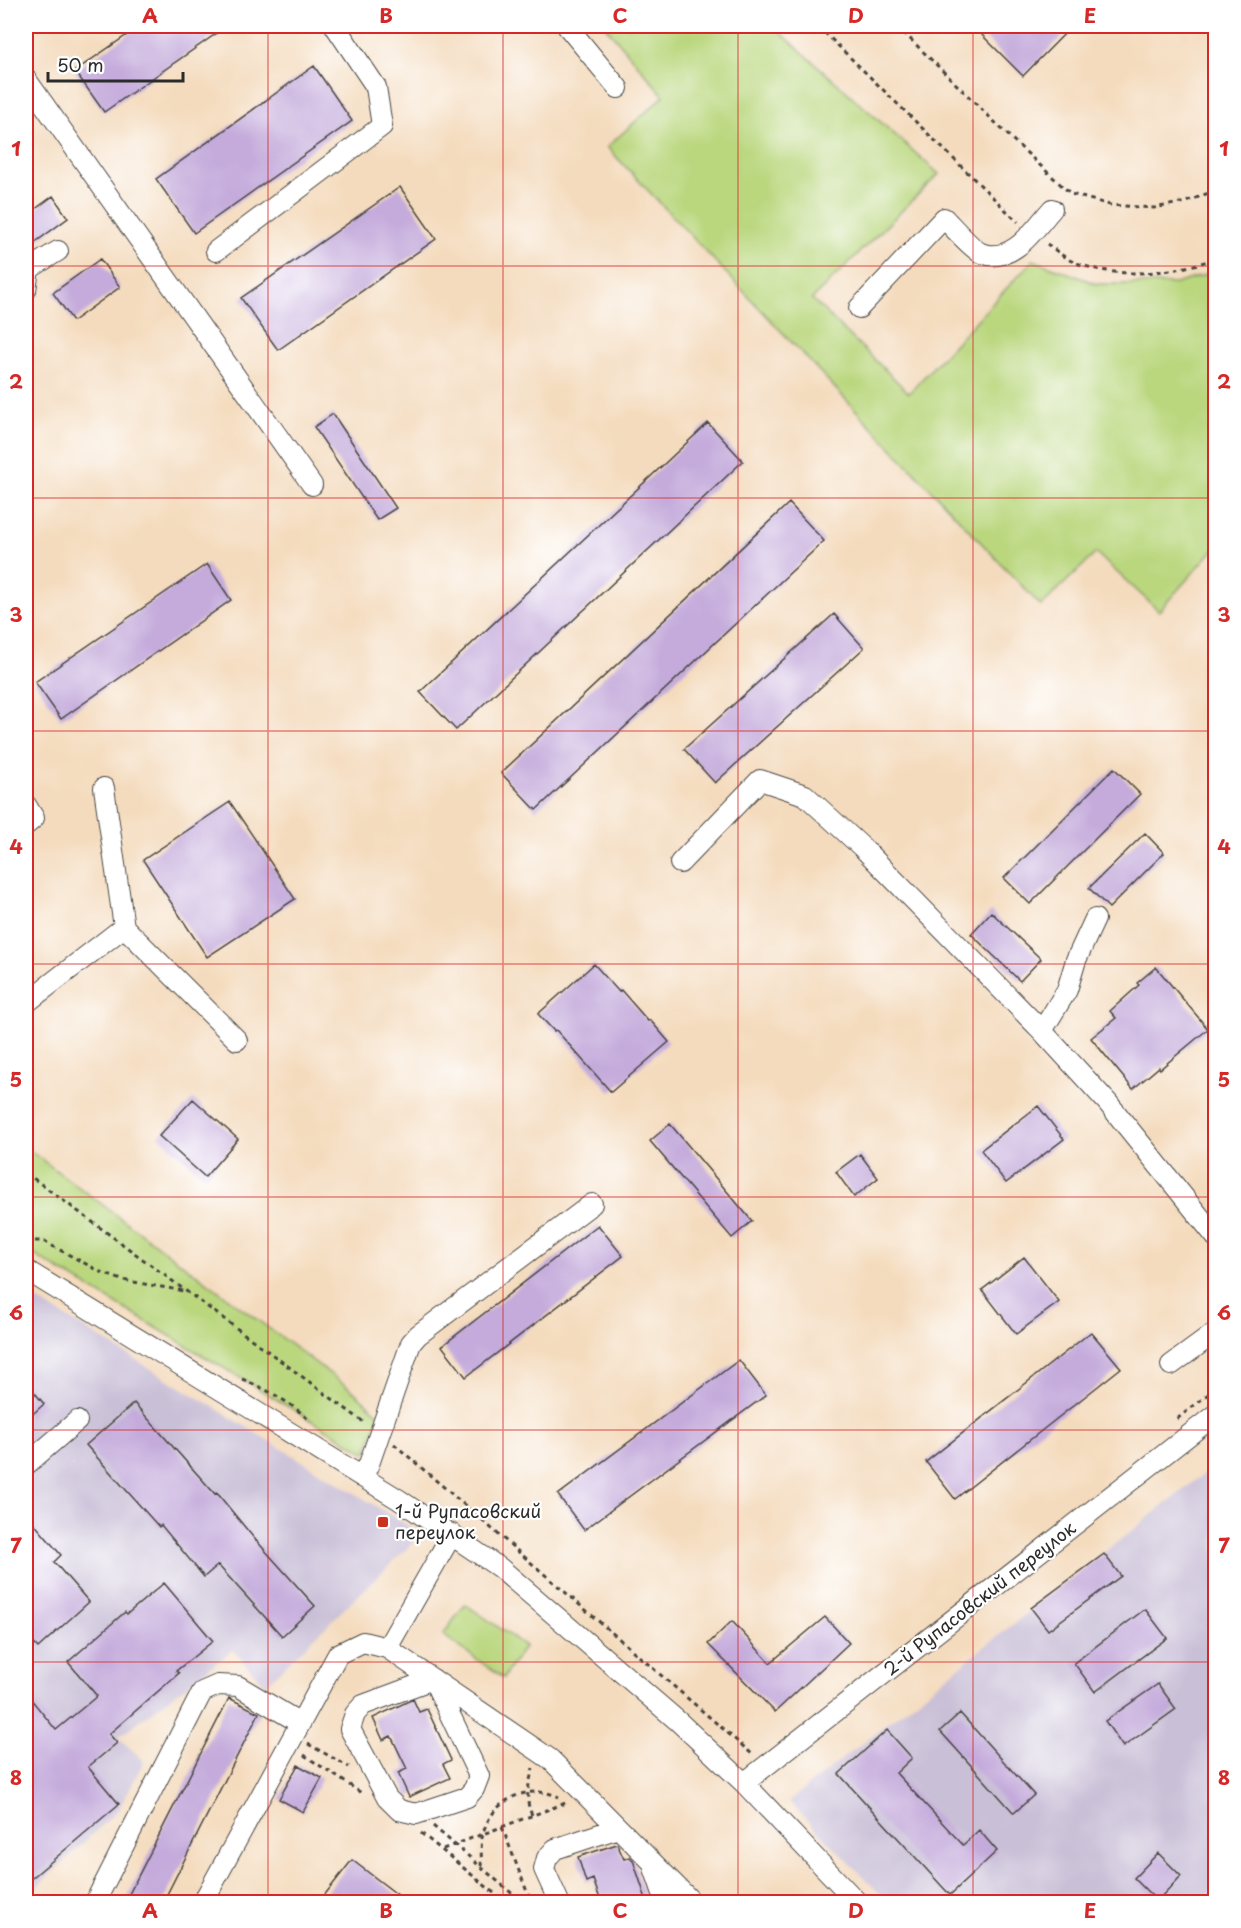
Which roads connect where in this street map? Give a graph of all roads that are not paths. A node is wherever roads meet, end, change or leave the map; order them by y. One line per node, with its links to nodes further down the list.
1 (335, 26): 7 (street)
2 (567, 26): 4 (street)
3 (26, 79): 10 (street)
4 (618, 88)
5 (1052, 209): 9 (street)
6 (58, 251): 8 (street)
7 (216, 251)
8 (26, 290)
9 (859, 308)
10 (312, 485)
11 (104, 788): 16 (street)
12 (26, 805): 13 (street)
13 (26, 825)
14 (680, 862): 18 (street)
15 (1095, 919): 18 (street)
16 (124, 927): 17 (street); 19 (street)
17 (26, 1003)
18 (1042, 1031): 21 (street)
19 (237, 1040)
20 (592, 1204): 28 (street)
21 (1215, 1237)
22 (26, 1270): 28 (street)
23 (1215, 1332): 24 (street)
24 (1171, 1365)
25 (1215, 1414): 33 (street, 2-й Рупасовский переулок)
26 (77, 1421): 27 (street)
27 (26, 1465)
28 (362, 1477): 29 (street)
29 (452, 1534): 30 (street); 33 (street)
30 (387, 1648): 31 (street); 32 (street)
31 (433, 1679): 31 (street); 34 (street)
32 (300, 1723): 36 (street); 37 (street)
33 (744, 1783): 41 (street)
34 (618, 1828): 35 (street); 38 (street)
35 (652, 1863): 39 (street); 40 (street)
36 (95, 1902)
37 (203, 1902)
38 (559, 1902)
39 (666, 1902)
40 (692, 1902)
41 (857, 1902)

